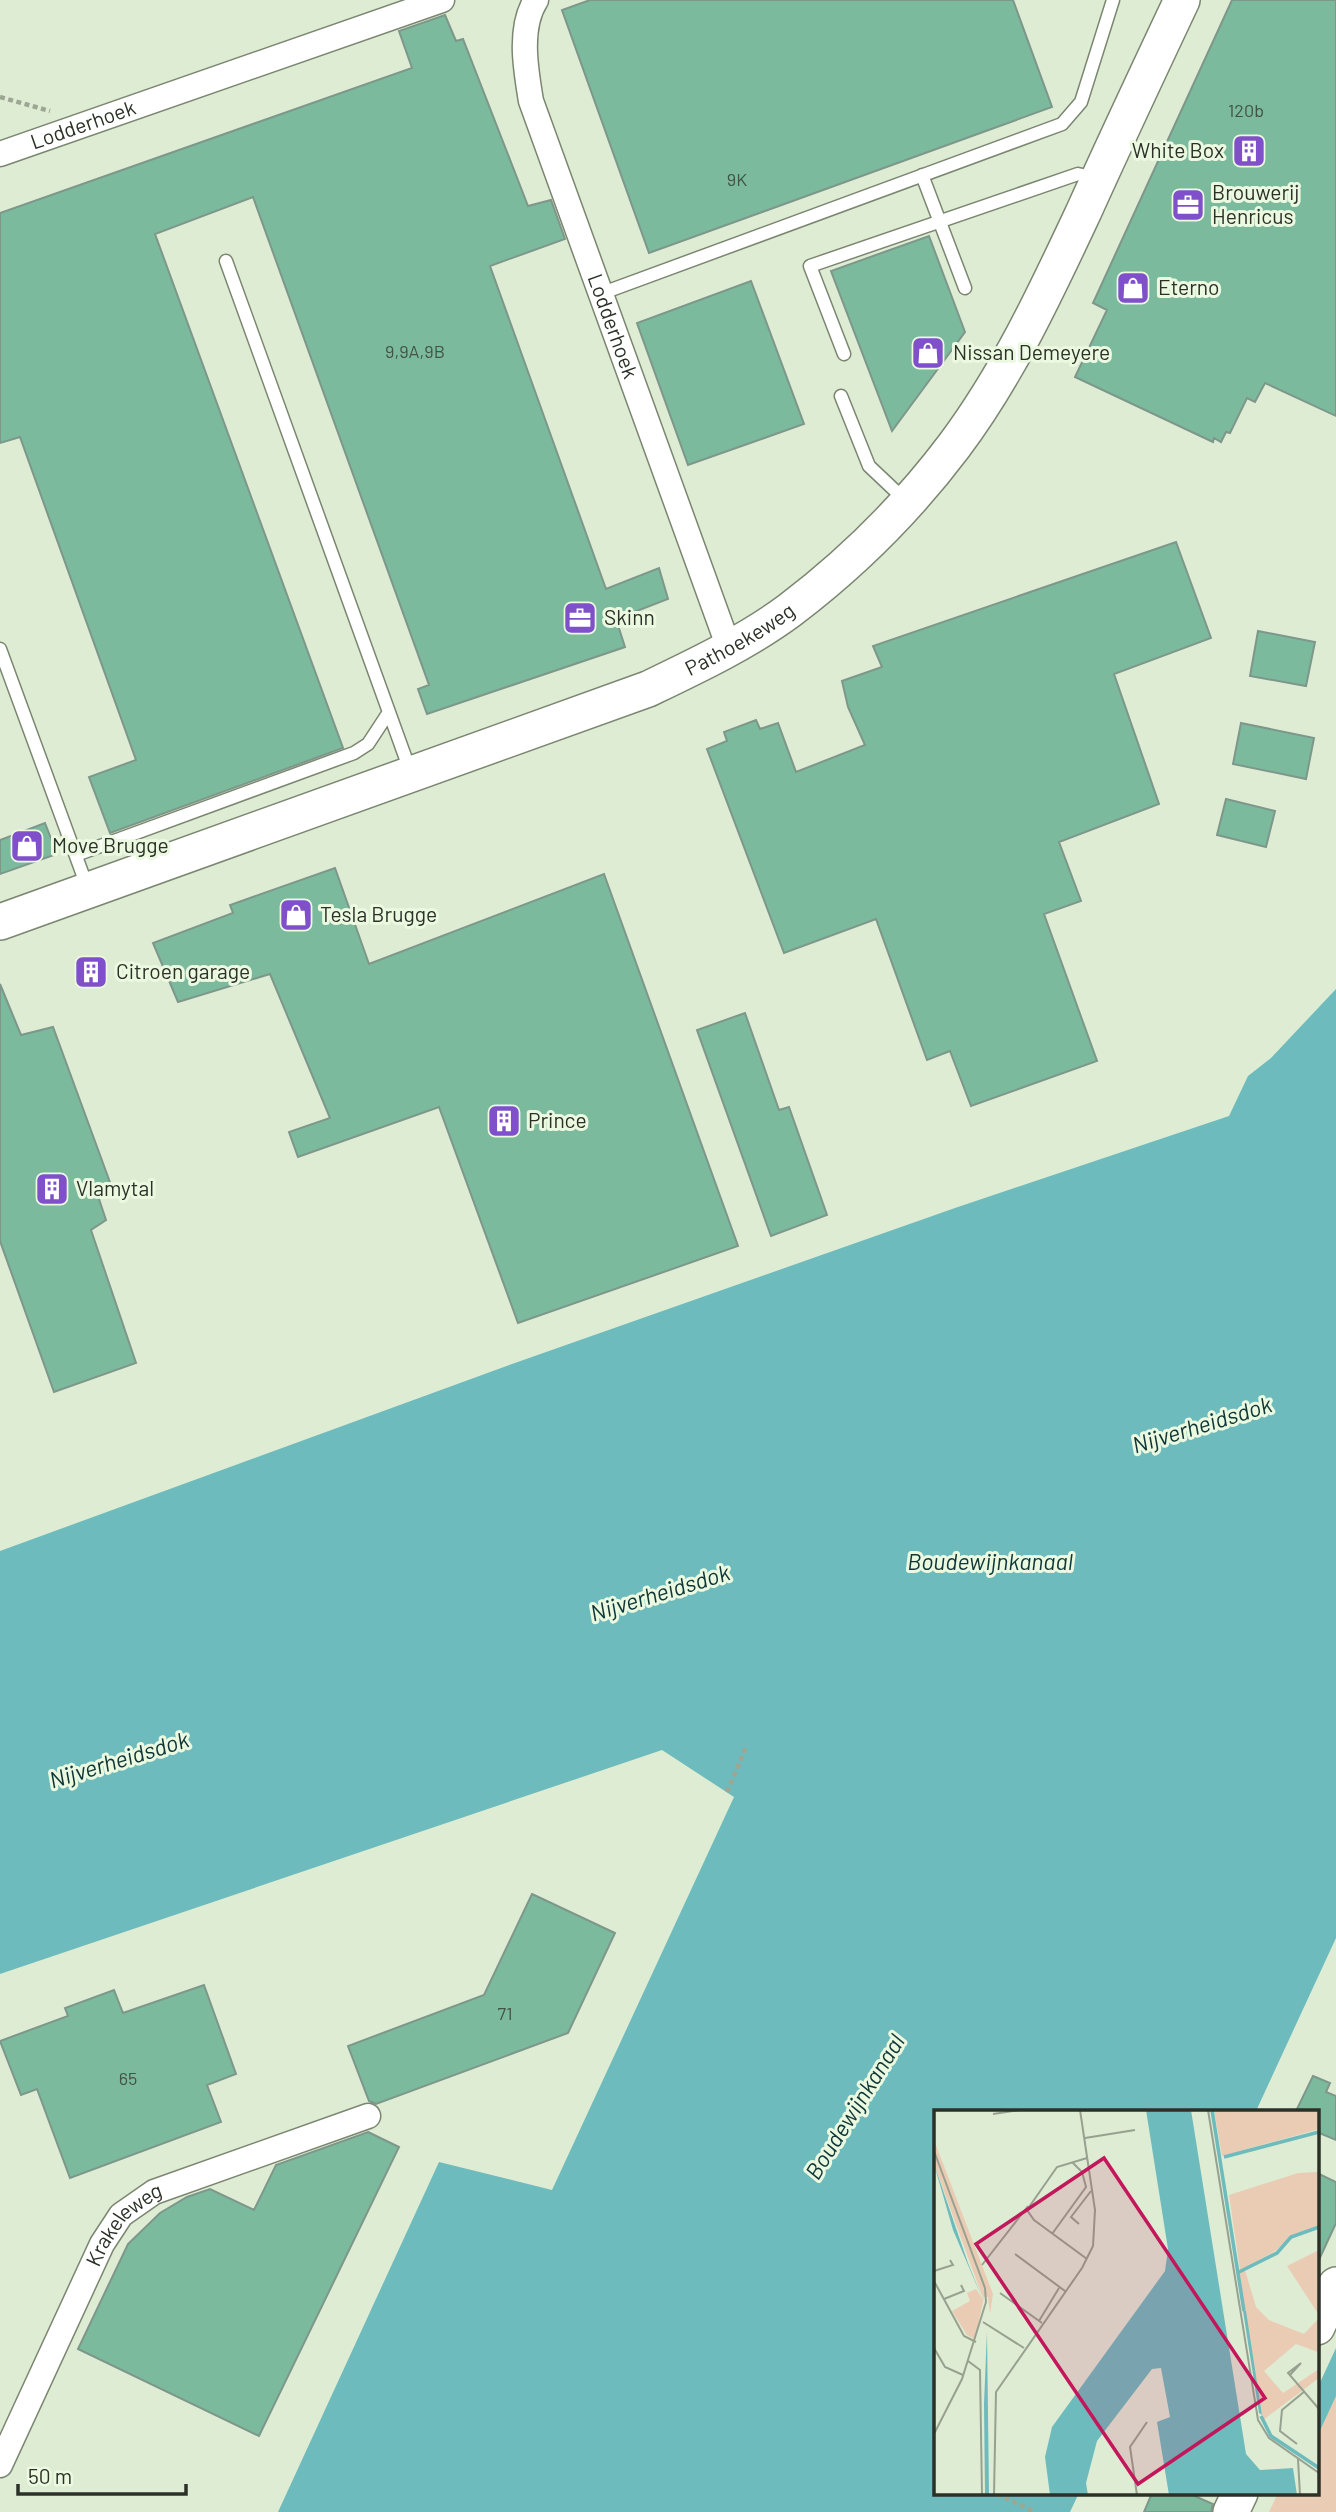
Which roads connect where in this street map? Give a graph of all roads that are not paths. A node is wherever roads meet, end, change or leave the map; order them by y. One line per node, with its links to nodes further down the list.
1 (442, 0): 5 (street, Lodderhoek)
2 (536, 0): 11 (street, Lodderhoek)
3 (1113, 0): 6 (lane)
4 (1182, 0): 7 (main road, Pathoekeweg)
5 (0, 154)
6 (922, 175): 8 (lane); 11 (lane)
7 (1099, 178): 8 (lane); 14 (main road, Pathoekeweg)
8 (940, 221): 10 (lane); 12 (lane)
9 (226, 261): 17 (lane)
10 (965, 289)
11 (600, 294): 15 (street, Lodderhoek)
12 (844, 354)
13 (841, 396): 14 (lane)
14 (908, 503): 15 (main road, Pathoekeweg)
15 (729, 648): 18 (main road, Pathoekeweg)
16 (0, 649): 19 (lane)
17 (389, 712): 18 (lane); 19 (lane)
18 (411, 774): 20 (main road, Pathoekeweg)
19 (76, 855): 20 (lane)
20 (89, 890): 21 (main road, Pathoekeweg)
21 (0, 922)
22 (368, 2116): 25 (street, Krakeleweg)
23 (1336, 2286): 24 (main road)
24 (1318, 2325)
25 (0, 2465)
26 (1240, 2494): 27 (main road)
27 (1231, 2512)

